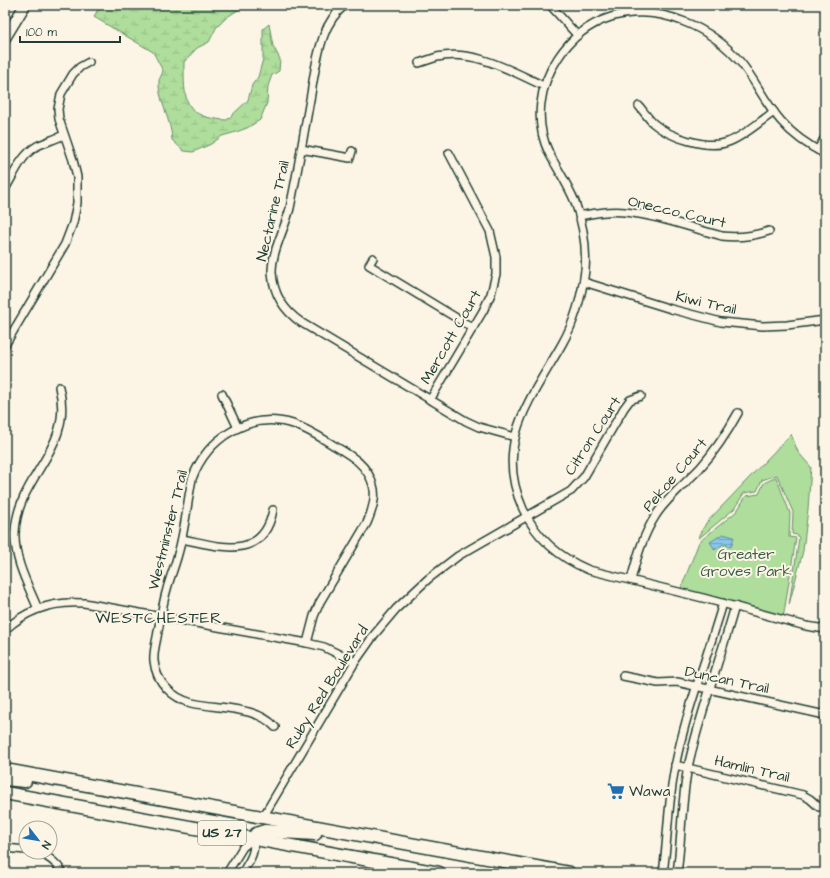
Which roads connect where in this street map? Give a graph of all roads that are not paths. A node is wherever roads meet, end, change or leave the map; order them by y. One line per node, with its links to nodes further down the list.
1 (24, 5): 5 (main road)
2 (344, 5): 13 (street, Nectarine Trail)
3 (550, 5): 4 (street)
4 (577, 35): 8 (street); 10 (street)
5 (5, 38)
6 (89, 62): 11 (street)
7 (419, 63): 8 (street)
8 (544, 86): 19 (street)
9 (639, 106): 10 (street)
10 (774, 112): 14 (street)
11 (64, 136): 18 (street); 25 (street)
12 (825, 137): 14 (street)
13 (301, 149): 15 (street); 29 (street, Nectarine Trail)
14 (818, 150): 17 (street)
15 (352, 151)
16 (449, 153): 24 (street, Mercott Court)
17 (825, 154)
18 (5, 190)
19 (579, 216): 20 (street, Onecco Court); 22 (street)
20 (769, 232)
21 (373, 258): 24 (street)
22 (584, 282): 23 (street, Kiwi Trail); 32 (street)
23 (825, 320)
24 (473, 328): 29 (street, Mercott Court)
25 (5, 345)
26 (59, 387): 39 (street)
27 (222, 394): 31 (street)
28 (641, 396): 34 (street, Citron Court)
29 (430, 400): 32 (street, Nectarine Trail)
30 (738, 413): 36 (street, Pekoe Court)
31 (238, 428): 35 (street, Westminster Trail); 43 (street, Westminster Trail)
32 (515, 437): 34 (street)
33 (273, 510): 35 (street)
34 (527, 516): 36 (street); 44 (street, Ruby Red Boulevard)
35 (182, 539): 40 (street, Westminster Trail)
36 (631, 580): 37 (street)
37 (723, 603): 38 (street); 46 (street)
38 (735, 606): 41 (street); 47 (street)
39 (38, 609): 40 (street); 42 (street)
40 (161, 616): 43 (street); 49 (street, Westminster Trail)
41 (825, 629)
42 (5, 630)
43 (307, 643): 44 (street)
44 (354, 662): 57 (street, Ruby Red Boulevard)
45 (623, 676): 46 (street, Duncan Trail)
46 (697, 686): 47 (street, Duncan Trail); 50 (street)
47 (710, 689): 48 (street, Duncan Trail); 51 (street)
48 (825, 715)
49 (275, 727)
50 (675, 765): 51 (street, Hamlin Trail); 68 (street)
51 (688, 768): 56 (street, Hamlin Trail); 69 (street)
52 (5, 770): 55 (highway, US 27)
53 (5, 779): 55 (highway)
54 (5, 793): 58 (highway, US 27)
55 (144, 795): 57 (highway, US 27)
56 (819, 807)
57 (264, 817): 60 (highway, US 27)
58 (253, 839): 60 (highway); 64 (street); 65 (street); 66 (highway, US 27)
59 (5, 848): 61 (street)
60 (431, 848): 67 (highway, US 27)
61 (18, 849)
62 (52, 860): 63 (street)
63 (63, 873)
64 (227, 873)
65 (242, 873)
66 (438, 873)
67 (569, 873)
68 (663, 873)
69 (677, 873)

